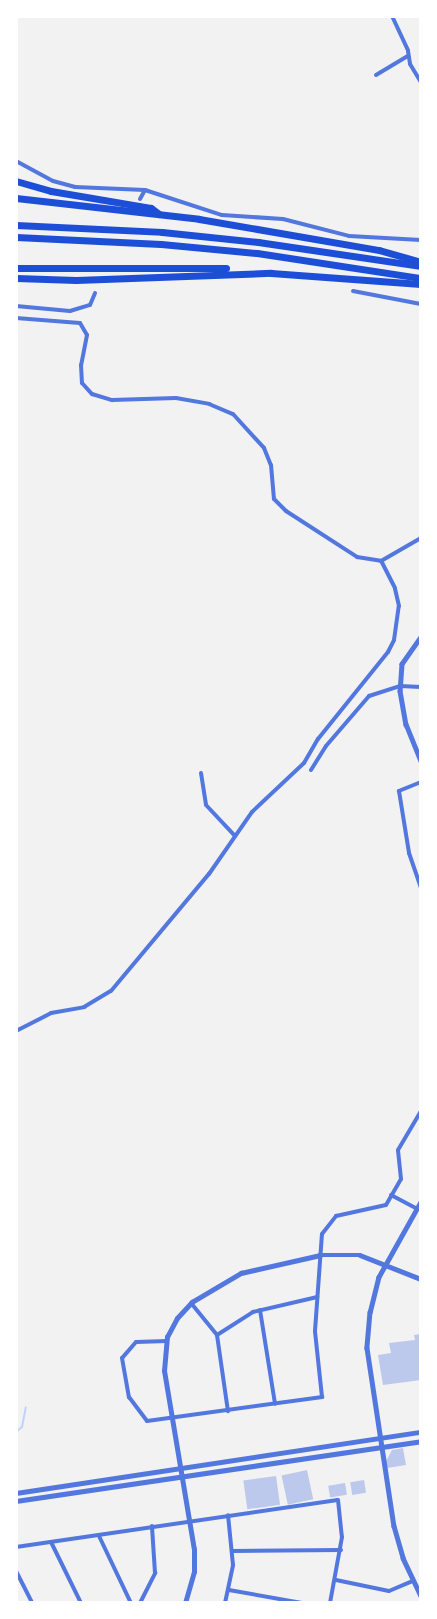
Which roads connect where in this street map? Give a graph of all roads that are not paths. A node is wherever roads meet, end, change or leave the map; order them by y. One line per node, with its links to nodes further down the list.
1 (392, 16): 2 (street)
2 (408, 56): 3 (street); 4 (street)
3 (376, 75)
4 (421, 82)
5 (16, 161): 7 (street)
6 (16, 181): 10 (highway)
7 (145, 190): 9 (street); 13 (street)
8 (16, 198): 10 (highway)
9 (140, 199)
10 (159, 214): 14 (highway)
11 (16, 225): 15 (highway)
12 (16, 237): 19 (highway)
13 (421, 240)
14 (421, 262)
15 (421, 266)
16 (16, 268): 17 (highway)
17 (271, 272): 18 (highway); 20 (highway)
18 (16, 278)
19 (421, 278)
20 (421, 284)
21 (352, 291): 23 (street)
22 (96, 293): 24 (street)
23 (421, 304)
24 (16, 306)
25 (16, 318): 27 (street)
26 (421, 538): 27 (street)
27 (381, 561): 35 (street)
28 (421, 637): 29 (street)
29 (400, 686): 30 (street); 31 (street); 32 (street)
30 (421, 687)
31 (421, 761)
32 (311, 770)
33 (201, 773): 35 (street)
34 (421, 782): 36 (street)
35 (236, 836): 38 (street)
36 (420, 882): 37 (street)
37 (421, 888)
38 (16, 1031)
39 (421, 1111): 40 (street)
40 (392, 1196): 42 (street); 43 (street)
41 (421, 1202): 42 (street)
42 (417, 1209): 44 (street)
43 (320, 1255): 44 (street); 46 (street); 47 (street)
44 (385, 1265): 45 (street); 55 (street)
45 (421, 1279)
46 (317, 1298): 48 (street); 51 (street)
47 (191, 1304): 49 (street); 50 (street)
48 (260, 1310): 49 (street); 51 (street)
49 (217, 1335): 52 (street)
50 (167, 1341): 53 (street); 53 (street)
51 (275, 1404): 52 (street)
52 (228, 1411): 53 (street)
53 (170, 1419): 58 (street)
54 (421, 1432): 55 (street)
55 (379, 1438): 57 (street); 58 (street)
56 (421, 1441): 57 (street)
57 (381, 1447): 59 (street); 72 (street)
58 (179, 1468): 59 (street); 60 (street)
59 (181, 1477): 61 (street); 63 (street)
60 (16, 1493)
61 (16, 1501)
62 (228, 1515): 63 (street); 68 (street); 69 (street)
63 (188, 1522): 64 (street); 79 (street)
64 (152, 1526): 65 (street); 78 (street)
65 (99, 1536): 66 (street); 77 (street)
66 (51, 1542): 67 (street); 76 (street)
67 (16, 1547)
68 (341, 1550): 69 (street); 71 (street)
69 (233, 1551): 73 (street)
70 (16, 1571): 75 (street)
71 (336, 1580): 72 (street); 82 (street)
72 (413, 1581): 74 (street)
73 (229, 1590): 80 (street); 81 (street)
74 (421, 1596)
75 (32, 1603)
76 (81, 1603)
77 (131, 1603)
78 (140, 1603)
79 (184, 1603)
80 (225, 1603)
81 (302, 1603)
82 (330, 1603)

